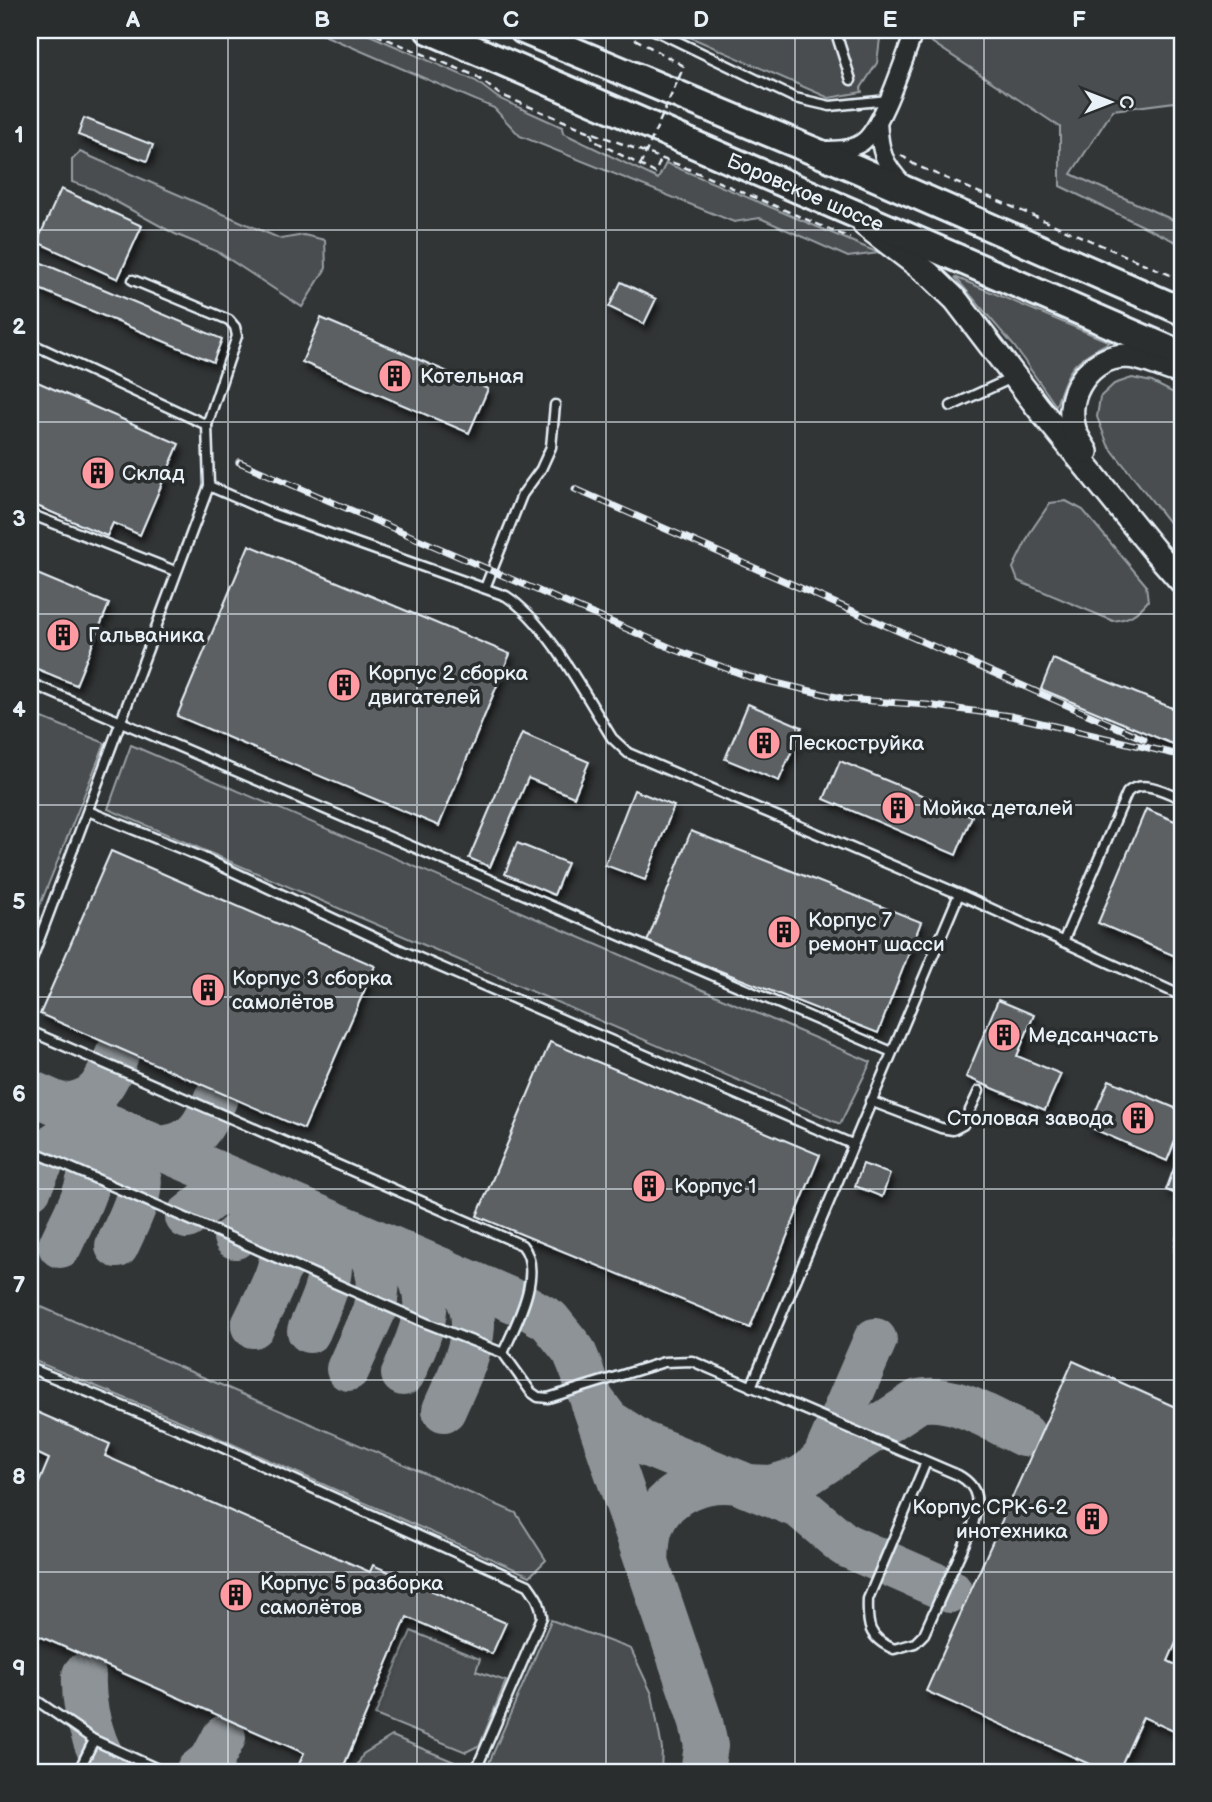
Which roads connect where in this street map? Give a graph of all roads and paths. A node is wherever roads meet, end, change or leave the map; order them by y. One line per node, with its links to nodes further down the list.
1 (365, 30): 11 (path)
2 (429, 30): 17 (main road, Боровское шоссе)
3 (523, 30): 12 (main road, Боровское шоссе)
4 (654, 30): 9 (lane)
5 (835, 30): 8 (lane)
6 (915, 30): 9 (street)
7 (635, 39): 15 (path, bridge)
8 (850, 80)
9 (887, 100): 10 (street)
10 (878, 122): 12 (street); 16 (street)
11 (591, 132): 14 (path); 15 (path)
12 (810, 149): 16 (main road, Боровское шоссе)
13 (897, 153): 20 (path)
14 (661, 159): 15 (path); 18 (path)
15 (640, 166)
16 (911, 192): 21 (main road, Боровское шоссе)
17 (832, 202): 23 (main road, Боровское шоссе); 25 (street)
18 (850, 238)
19 (133, 280): 28 (lane)
20 (1182, 280)
21 (1182, 311)
22 (30, 342): 28 (lane)
23 (1182, 355)
24 (1182, 372): 30 (street)
25 (1014, 376): 27 (lane); 30 (street)
26 (555, 405): 34 (lane)
27 (951, 407)
28 (206, 425): 29 (lane)
29 (209, 486): 32 (lane); 34 (lane)
30 (1114, 501): 33 (street)
31 (30, 514): 32 (lane)
32 (175, 572): 36 (lane)
33 (1182, 582)
34 (485, 588): 39 (lane)
35 (30, 683): 36 (lane)
36 (120, 721): 38 (lane); 44 (lane)
37 (1182, 799): 40 (lane)
38 (88, 811): 41 (lane); 47 (lane)
39 (959, 894): 40 (lane); 44 (lane)
40 (1063, 942): 42 (lane)
41 (30, 964)
42 (1182, 996)
43 (30, 1031): 51 (lane)
44 (892, 1052): 46 (lane)
45 (979, 1091): 46 (lane)
46 (870, 1101): 47 (lane)
47 (852, 1144): 53 (lane)
48 (30, 1150): 51 (lane)
49 (1182, 1238): 50 (lane)
50 (1182, 1255)
51 (503, 1353): 53 (lane)
52 (30, 1368): 59 (lane)
53 (751, 1387): 54 (lane)
54 (926, 1462): 54 (lane)
55 (30, 1696): 56 (lane)
56 (94, 1740): 57 (lane); 58 (lane)
57 (78, 1772)
58 (164, 1772)
59 (475, 1772)

